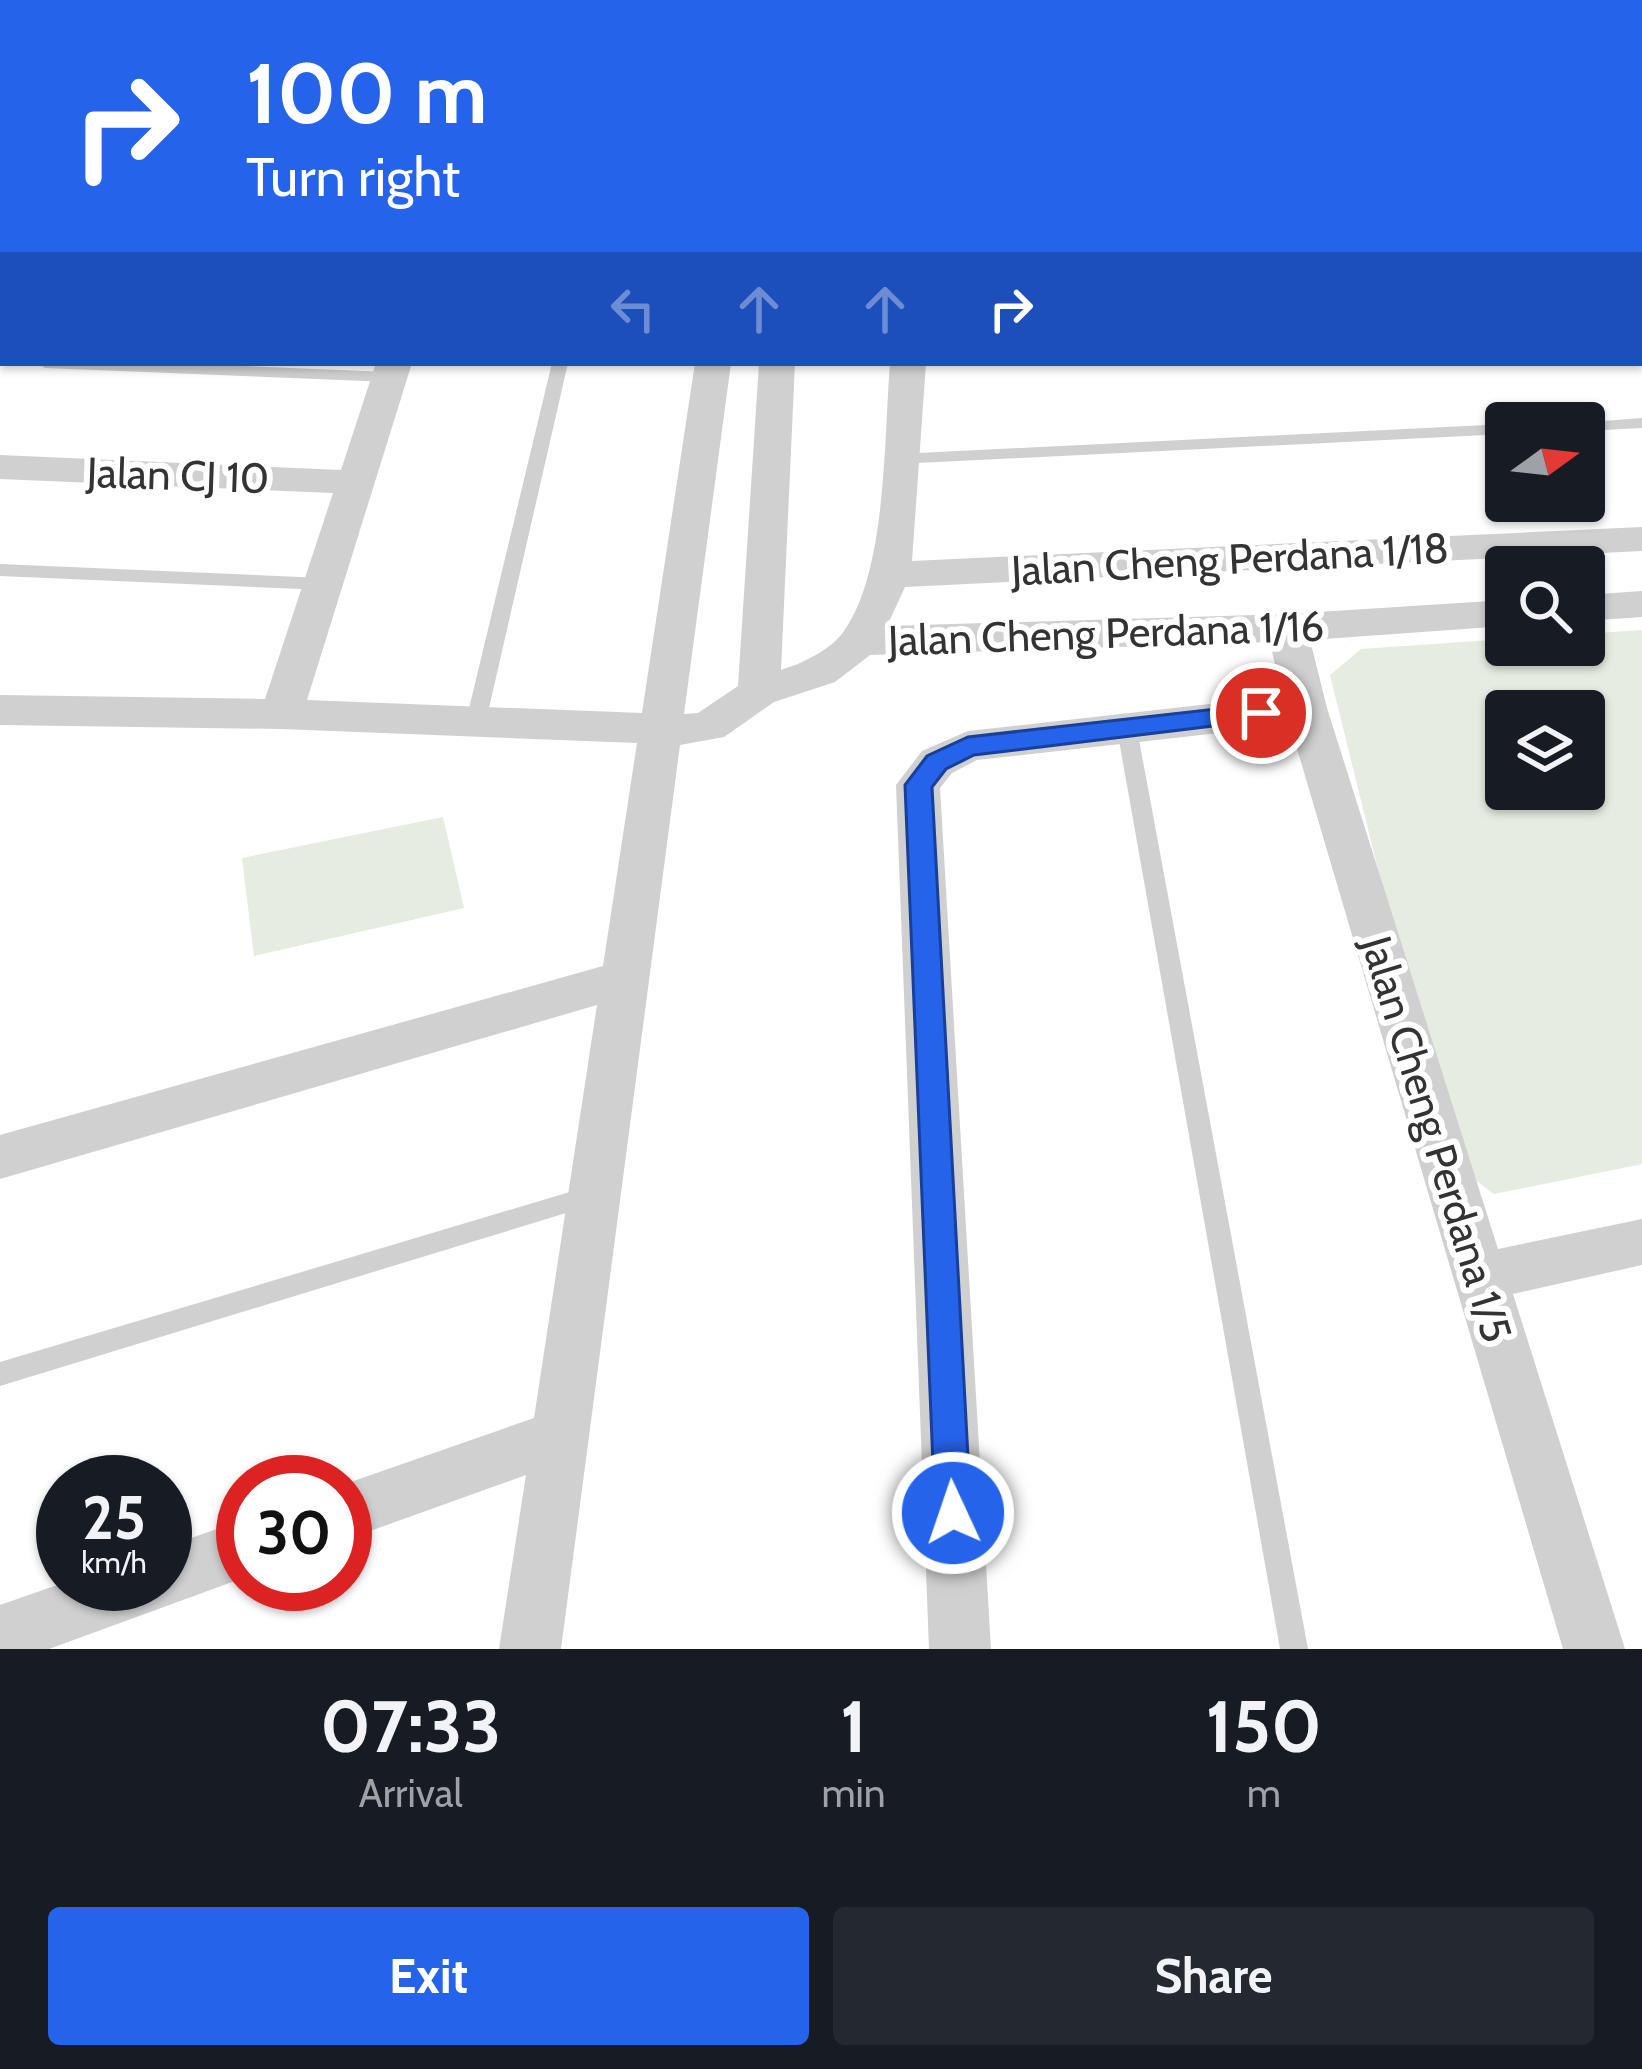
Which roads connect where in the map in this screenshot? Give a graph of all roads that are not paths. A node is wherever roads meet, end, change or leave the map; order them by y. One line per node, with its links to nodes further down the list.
1 (193, 366): 6 (lane)
2 (559, 366): 26 (lane)
3 (713, 366): 28 (street)
4 (777, 366): 22 (street)
5 (908, 366): 10 (street)
6 (391, 370): 12 (street)
7 (1642, 423): 8 (lane)
8 (1605, 425)
9 (1485, 431): 10 (lane)
10 (898, 459): 15 (street)
11 (0, 467): 12 (street, Jalan CJ 10)
12 (355, 482): 16 (street)
13 (1642, 539): 15 (street, Jalan Cheng Perdana 1/18)
14 (0, 570): 16 (lane)
15 (891, 575): 21 (street)
16 (323, 584): 25 (street)
17 (1642, 604): 18 (street)
18 (1605, 607)
19 (1485, 615): 20 (street, Jalan Cheng Perdana 1/16)
20 (1286, 628): 21 (street, Jalan Cheng Perdana 1/16); 23 (street, Jalan Cheng Perdana 1/5)
21 (860, 641): 22 (street, Jalan Cheng Perdana 1/16)
22 (758, 692): 28 (street, Jalan Cheng Perdana 1/16)
23 (1306, 708): 27 (street); 33 (street, Jalan Cheng Perdana 1/5)
24 (0, 710): 25 (street, Jalan Cheng Perdana 1/16)
25 (280, 714): 26 (street, Jalan Cheng Perdana 1/16)
26 (476, 722): 28 (street, Jalan Cheng Perdana 1/16)
27 (1126, 729): 40 (street); 41 (lane)
28 (658, 731): 29 (street)
29 (626, 978): 30 (street); 31 (street)
30 (0, 1157)
31 (596, 1194): 34 (lane); 35 (street)
32 (1642, 1242): 33 (street)
33 (1479, 1277): 42 (street, Jalan Cheng Perdana 1/5)
34 (0, 1374)
35 (557, 1437): 36 (street); 39 (street)
36 (372, 1502)
37 (70, 1611): 38 (street)
38 (0, 1636)
39 (530, 1649)
40 (960, 1649)
41 (1294, 1649)
42 (1594, 1649)

